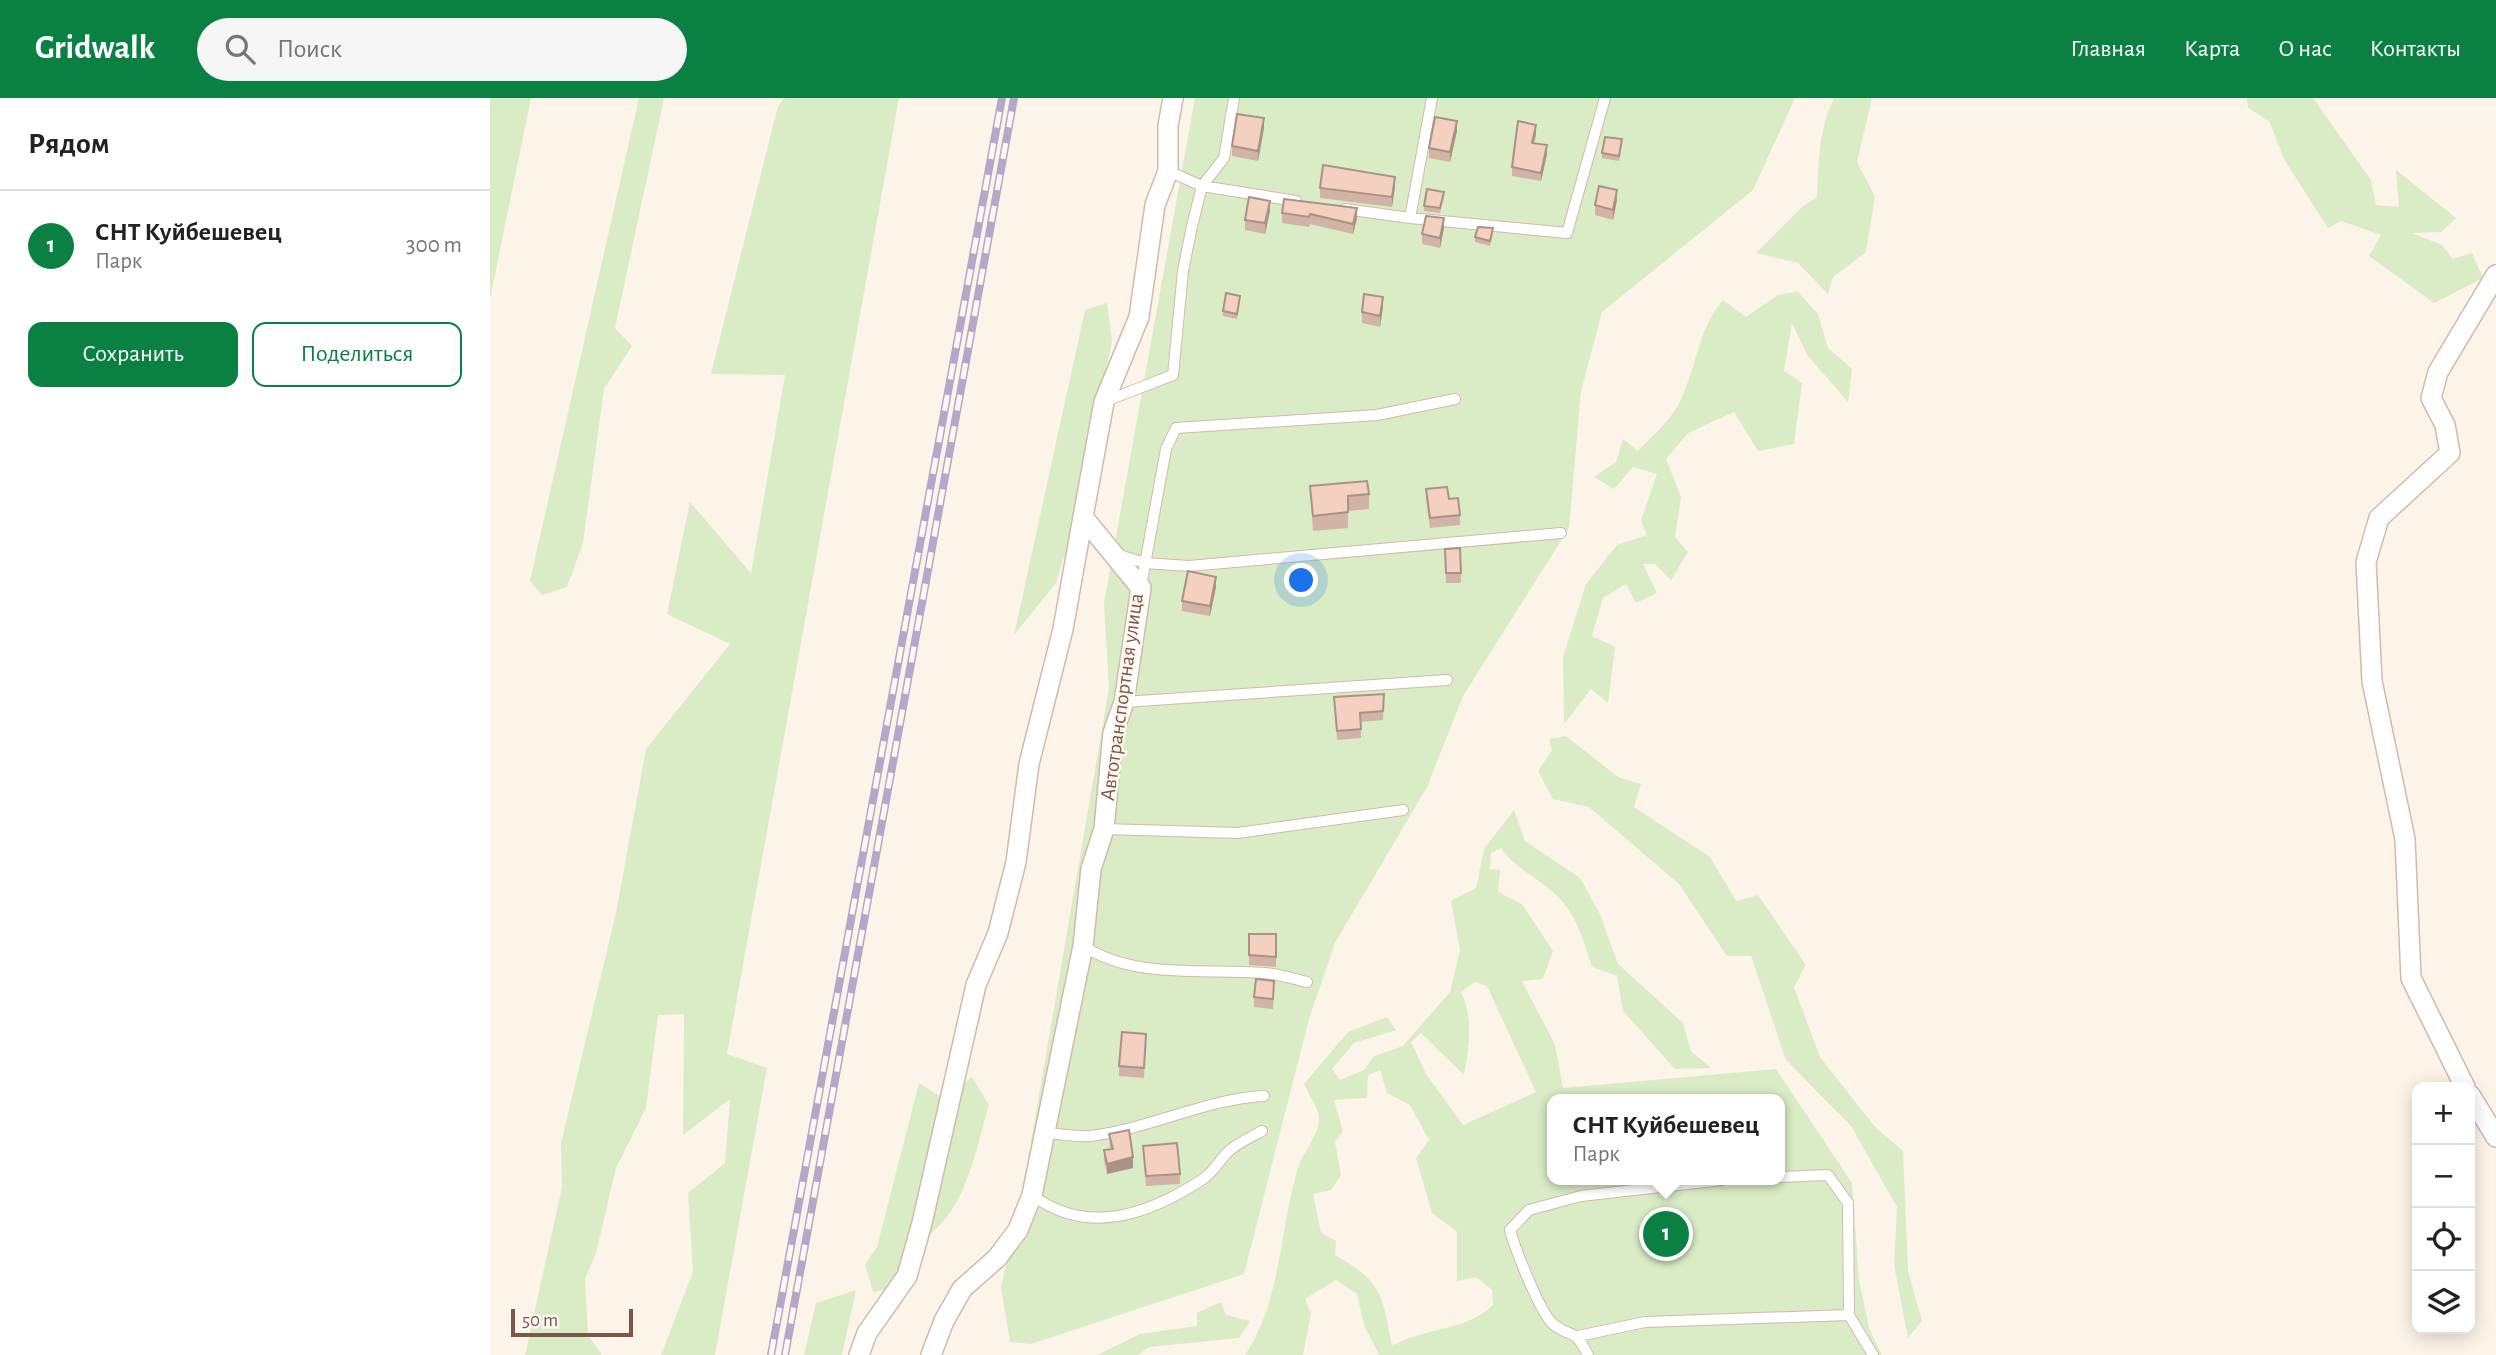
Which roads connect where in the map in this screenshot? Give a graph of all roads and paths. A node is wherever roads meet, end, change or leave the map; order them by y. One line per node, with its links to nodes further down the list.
1 (1173, 98): 5 (street)
2 (1234, 98): 6 (lane)
3 (1432, 98): 9 (lane)
4 (1605, 98): 9 (lane)
5 (1168, 171): 6 (lane); 12 (street)
6 (1202, 186): 7 (lane); 12 (lane)
7 (1301, 202)
8 (1328, 206): 9 (lane)
9 (1410, 218)
10 (2496, 275): 24 (street)
11 (1455, 398): 16 (lane)
12 (1104, 402): 13 (street)
13 (1083, 517): 15 (street, Автотранспортная улица); 35 (street)
14 (1561, 533): 16 (lane)
15 (1115, 553): 16 (lane); 17 (street, Автотранспортная улица)
16 (1145, 563): 17 (lane)
17 (1141, 588): 19 (street, Автотранспортная улица)
18 (1447, 680): 19 (lane)
19 (1124, 702): 21 (street, Автотранспортная улица)
20 (1403, 810): 21 (lane)
21 (1104, 829): 22 (street, Автотранспортная улица)
22 (1083, 947): 23 (lane); 28 (street, Автотранспортная улица)
23 (1307, 982)
24 (2463, 1082)
25 (1264, 1096): 28 (lane)
26 (2475, 1103): 29 (street)
27 (1262, 1131): 32 (lane)
28 (1047, 1133): 32 (street, Автотранспортная улица)
29 (2496, 1137)
30 (1785, 1177): 33 (lane)
31 (1678, 1185): 34 (lane)
32 (1032, 1195): 36 (street, Автотранспортная улица)
33 (1849, 1315): 34 (lane); 38 (lane)
34 (1578, 1336): 37 (lane)
35 (859, 1355)
36 (931, 1355)
37 (1588, 1355)
38 (1873, 1355)

